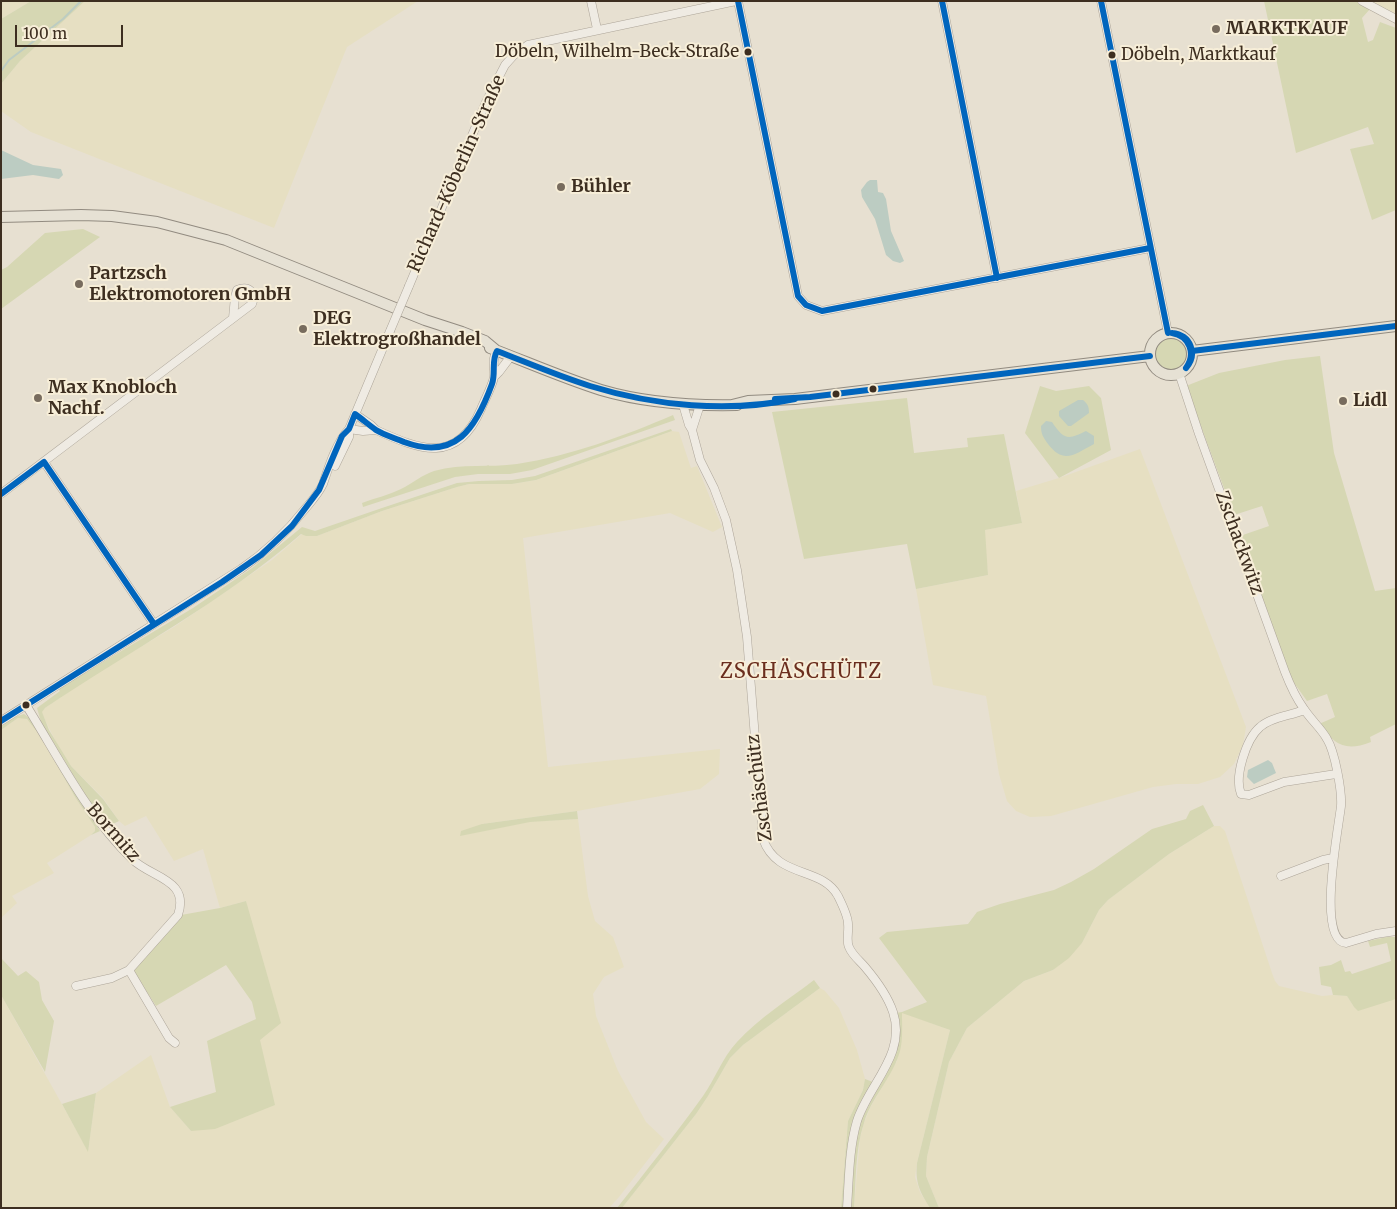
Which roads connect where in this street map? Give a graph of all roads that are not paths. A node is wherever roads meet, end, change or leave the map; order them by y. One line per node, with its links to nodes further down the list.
1 (590, 1): 7 (street)
2 (737, 1): 7 (street, Richard-Köberlin-Straße); 10 (street)
3 (942, 1): 10 (street)
4 (1101, 1): 9 (street)
5 (1362, 1): 6 (street)
6 (1396, 19)
7 (597, 29): 22 (street, Richard-Köberlin-Straße, bridge)
8 (1, 216): 14 (main road)
9 (1150, 248): 10 (street); 13 (street)
10 (997, 278)
11 (233, 318): 26 (street)
12 (1396, 326): 15 (main road)
13 (1168, 333): 15 (main road); 17 (main road)
14 (497, 351): 16 (main road); 19 (street)
15 (1192, 351): 18 (main road)
16 (511, 356): 19 (street); 20 (main road)
17 (1150, 356): 18 (main road); 21 (main road)
18 (1179, 373): 30 (street, Zschackwitz)
19 (494, 376): 24 (street)
20 (684, 404): 21 (main road); 25 (street, Zschäschütz)
21 (700, 405): 25 (street)
22 (355, 414): 23 (street, Richard-Köberlin-Straße); 24 (street)
23 (349, 429): 24 (street); 28 (street, Richard-Köberlin-Straße)
24 (376, 430)
25 (692, 430): 39 (street, Zschäschütz)
26 (44, 462): 27 (street); 28 (street)
27 (1, 494)
28 (154, 624): 29 (street, Richard-Köberlin-Straße)
29 (26, 705): 31 (street, Richard-Köberlin-Straße); 36 (street, Bormitz)
30 (1304, 710): 32 (street, Zschackwitz); 32 (street)
31 (1, 721)
32 (1336, 774): 33 (street, Zschackwitz)
33 (1333, 858): 34 (street); 35 (street, Zschackwitz)
34 (1281, 876)
35 (1396, 932)
36 (129, 970): 37 (street, Bormitz); 38 (street)
37 (76, 986)
38 (175, 1043)
39 (847, 1208)

